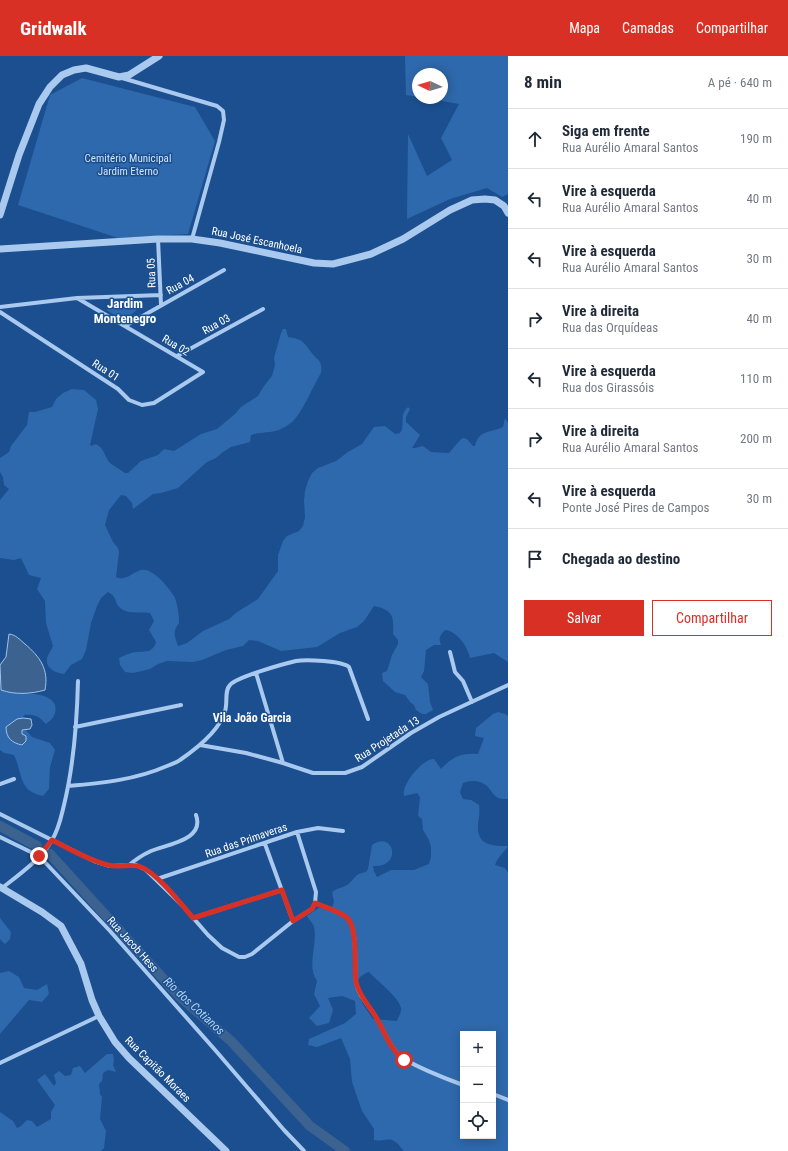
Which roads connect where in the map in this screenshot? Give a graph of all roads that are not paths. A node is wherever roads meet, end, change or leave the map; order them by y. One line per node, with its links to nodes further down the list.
1 (159, 56): 2 (street)
2 (119, 77): 4 (street); 6 (street)
3 (508, 213): 6 (street, Rua José Escanhoela)
4 (0, 215)
5 (158, 239): 6 (street, Rua José Escanhoela); 7 (street, Rua José Escanhoela); 9 (street, Rua 05)
6 (192, 239)
7 (0, 249)
8 (224, 270): 11 (street, Rua 04)
9 (161, 295): 10 (street); 11 (street, Rua 05)
10 (77, 298): 12 (street); 15 (street, Rua 02)
11 (161, 305): 15 (street, Rua 04)
12 (0, 308)
13 (263, 309): 16 (street, Rua 03)
14 (0, 312): 17 (street, Rua 01)
15 (125, 326): 16 (street, Rua 02)
16 (177, 356): 17 (street, Rua 02)
17 (203, 372)
18 (450, 652): 22 (street)
19 (256, 673): 24 (street); 26 (street); 27 (street)
20 (78, 681): 25 (street)
21 (508, 685): 22 (street, Rua Projetada 13)
22 (472, 702): 27 (street, Rua Projetada 13)
23 (181, 705): 25 (street)
24 (368, 719)
25 (75, 728): 30 (street)
26 (200, 745): 27 (street, Rua Projetada 13); 30 (street)
27 (283, 763)
28 (14, 780): 29 (street)
29 (0, 784)
30 (68, 786): 36 (street)
31 (0, 814): 36 (street)
32 (196, 815): 39 (street)
33 (343, 831): 34 (street, Rua das Primaveras)
34 (297, 832): 37 (street, Rua das Primaveras); 43 (street)
35 (0, 837): 38 (street, Rua Jacob Hess)
36 (52, 840): 38 (street); 39 (street)
37 (265, 844): 40 (street, Rua das Primaveras); 42 (street)
38 (39, 856): 41 (street); 52 (street, Rua Jacob Hess)
39 (127, 866): 40 (street)
40 (157, 879): 44 (street)
41 (1, 888): 46 (street, Rua Capitão Moraes)
42 (282, 890): 44 (street); 45 (street)
43 (315, 903): 45 (street); 48 (street)
44 (193, 918): 45 (street)
45 (293, 921)
46 (99, 1016): 47 (street); 51 (street, Rua Capitão Moraes)
47 (0, 1063)
48 (460, 1084)
49 (496, 1095): 50 (street)
50 (508, 1100)
51 (226, 1151)
52 (304, 1151)

